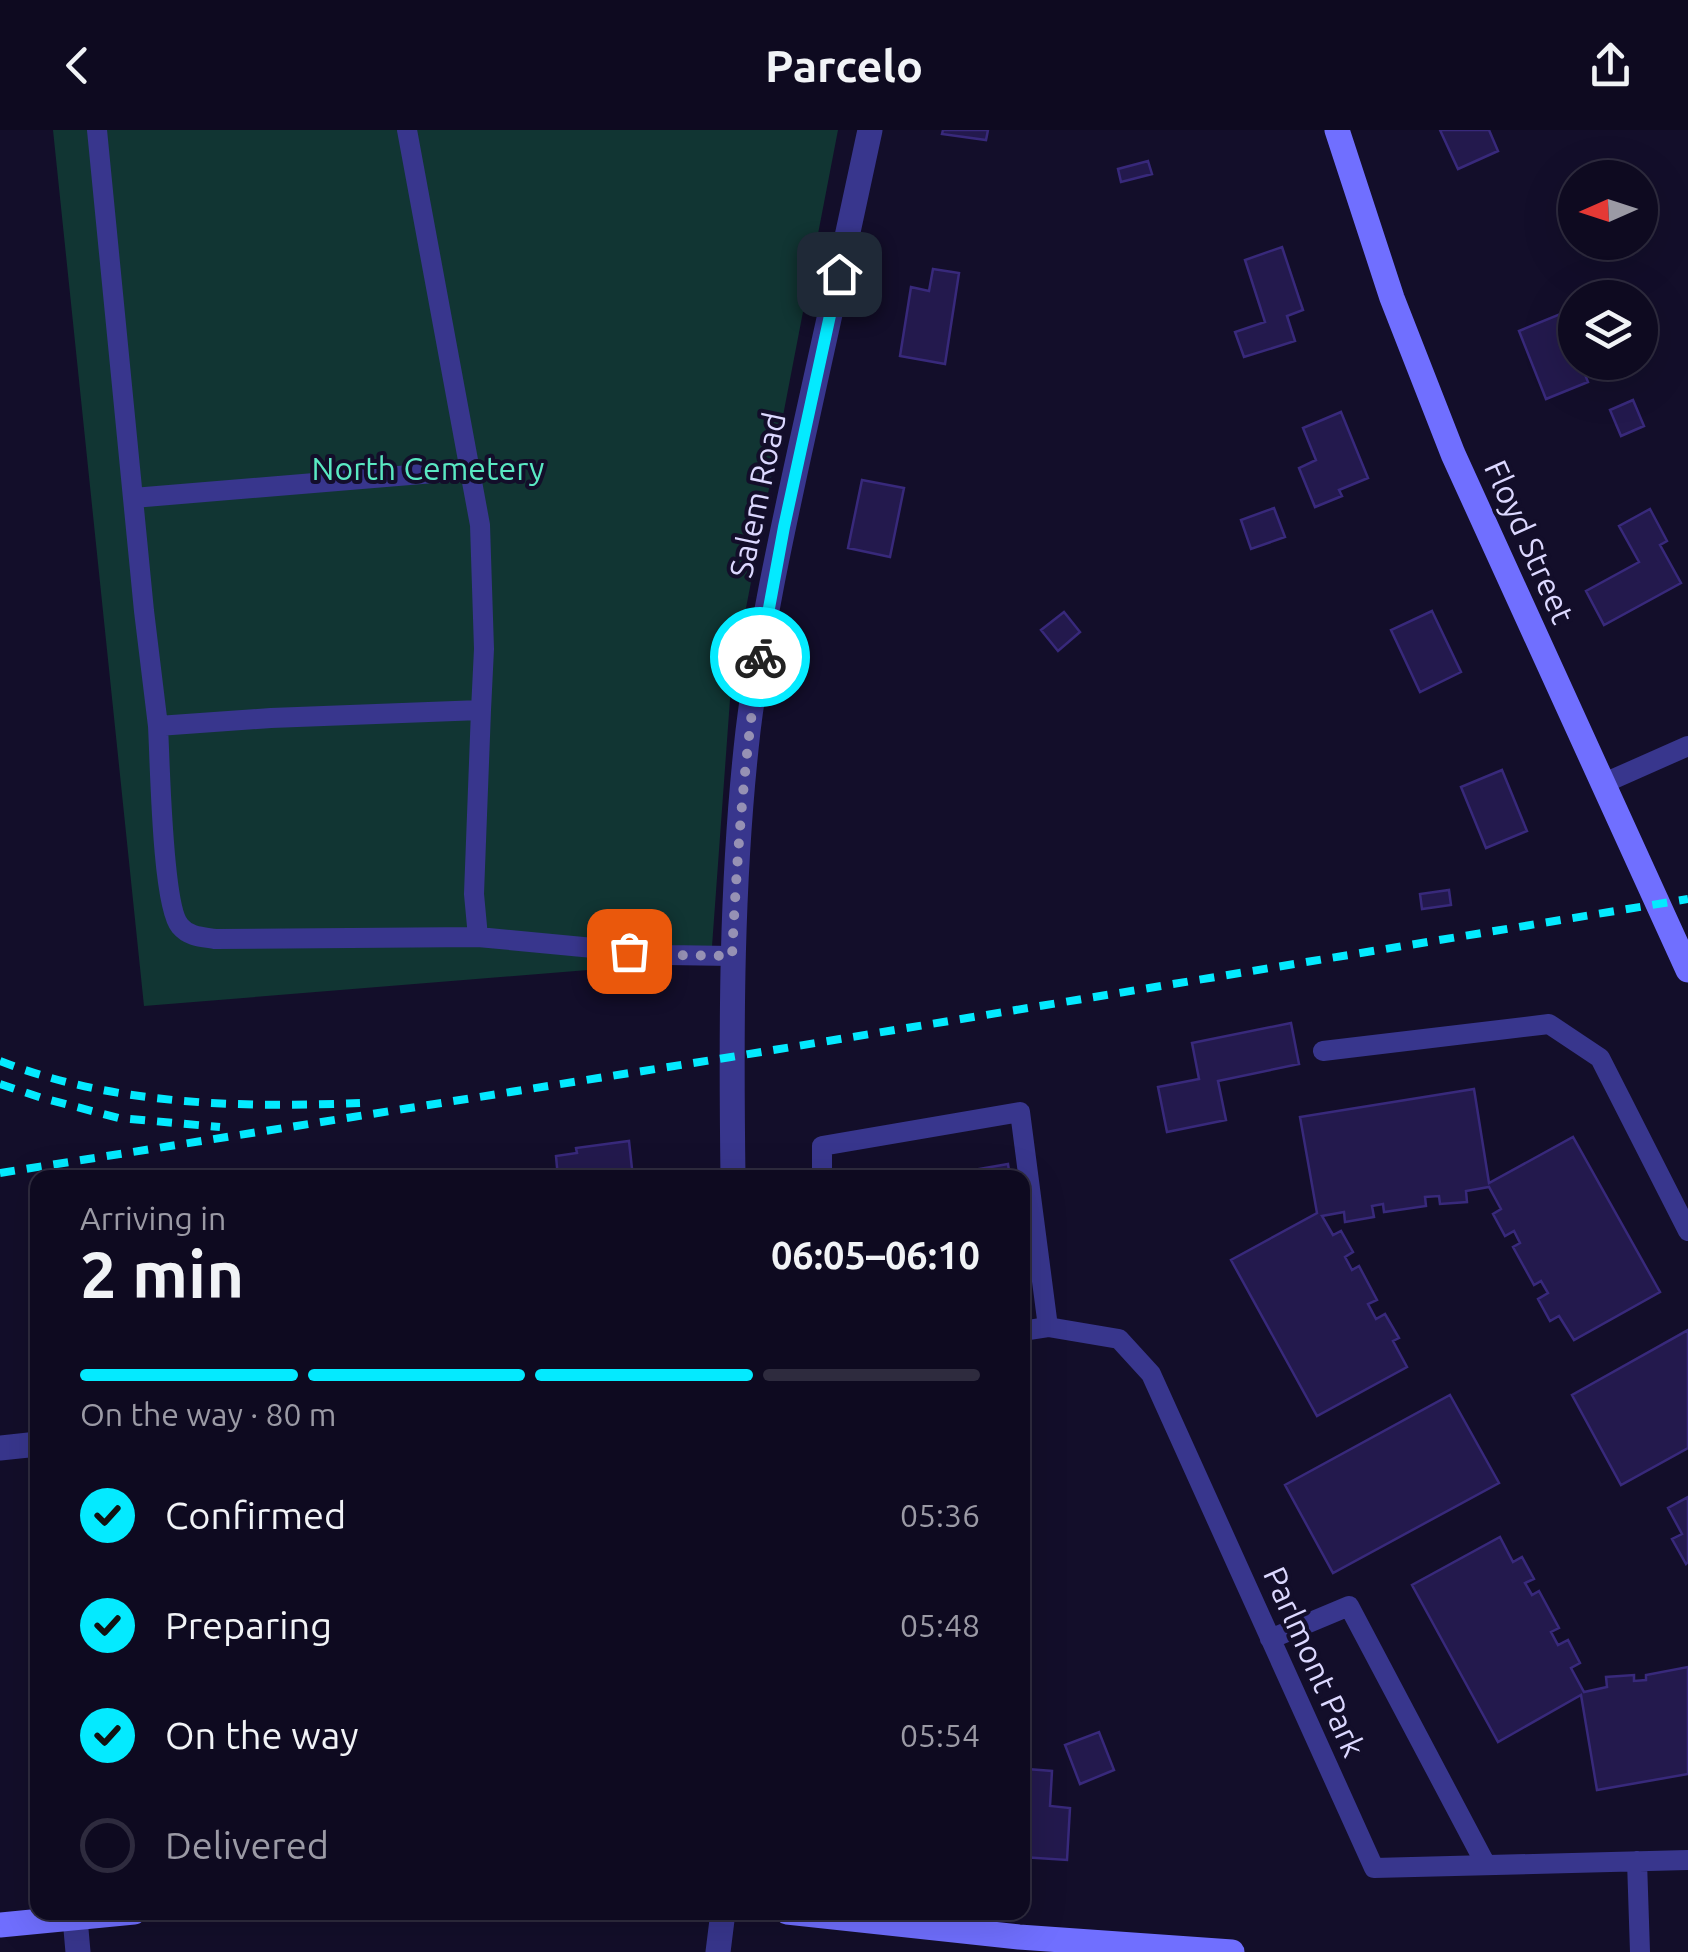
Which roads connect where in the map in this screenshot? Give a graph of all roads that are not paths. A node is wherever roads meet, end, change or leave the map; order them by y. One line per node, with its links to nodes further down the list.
1 (97, 130): 6 (lane)
2 (406, 130): 5 (lane)
3 (870, 130): 12 (street, Salem Road)
4 (1337, 130): 10 (main road, Floyd Street)
5 (470, 470): 6 (lane); 7 (lane)
6 (133, 498): 8 (lane)
7 (481, 710): 8 (lane); 11 (lane)
8 (158, 726): 11 (lane)
9 (1688, 746): 10 (lane)
10 (1602, 784): 13 (main road, Floyd Street)
11 (478, 937): 12 (lane)
12 (732, 956): 15 (street, Salem Road)
13 (1688, 970)
14 (1323, 1051): 19 (lane)
15 (733, 1170)
16 (822, 1170): 17 (lane)
17 (1028, 1170)
18 (1030, 1189): 20 (lane)
19 (1688, 1231)
20 (1048, 1327): 21 (lane, Parlmont Park); 24 (lane, Parlmont Park)
21 (1030, 1330)
22 (30, 1445): 23 (street)
23 (0, 1448)
24 (1270, 1639): 27 (lane, Parlmont Park); 27 (lane)
25 (1688, 1860): 26 (lane, Parlmont Park)
26 (1636, 1861): 27 (lane, Parlmont Park); 37 (lane)
27 (1486, 1865)
28 (54, 1920): 32 (main road)
29 (76, 1920): 34 (street)
30 (722, 1920): 35 (street)
31 (843, 1920): 33 (main road)
32 (0, 1925)
33 (1010, 1944): 36 (main road)
34 (78, 1952)
35 (718, 1952)
36 (1232, 1952)
37 (1640, 1952)

